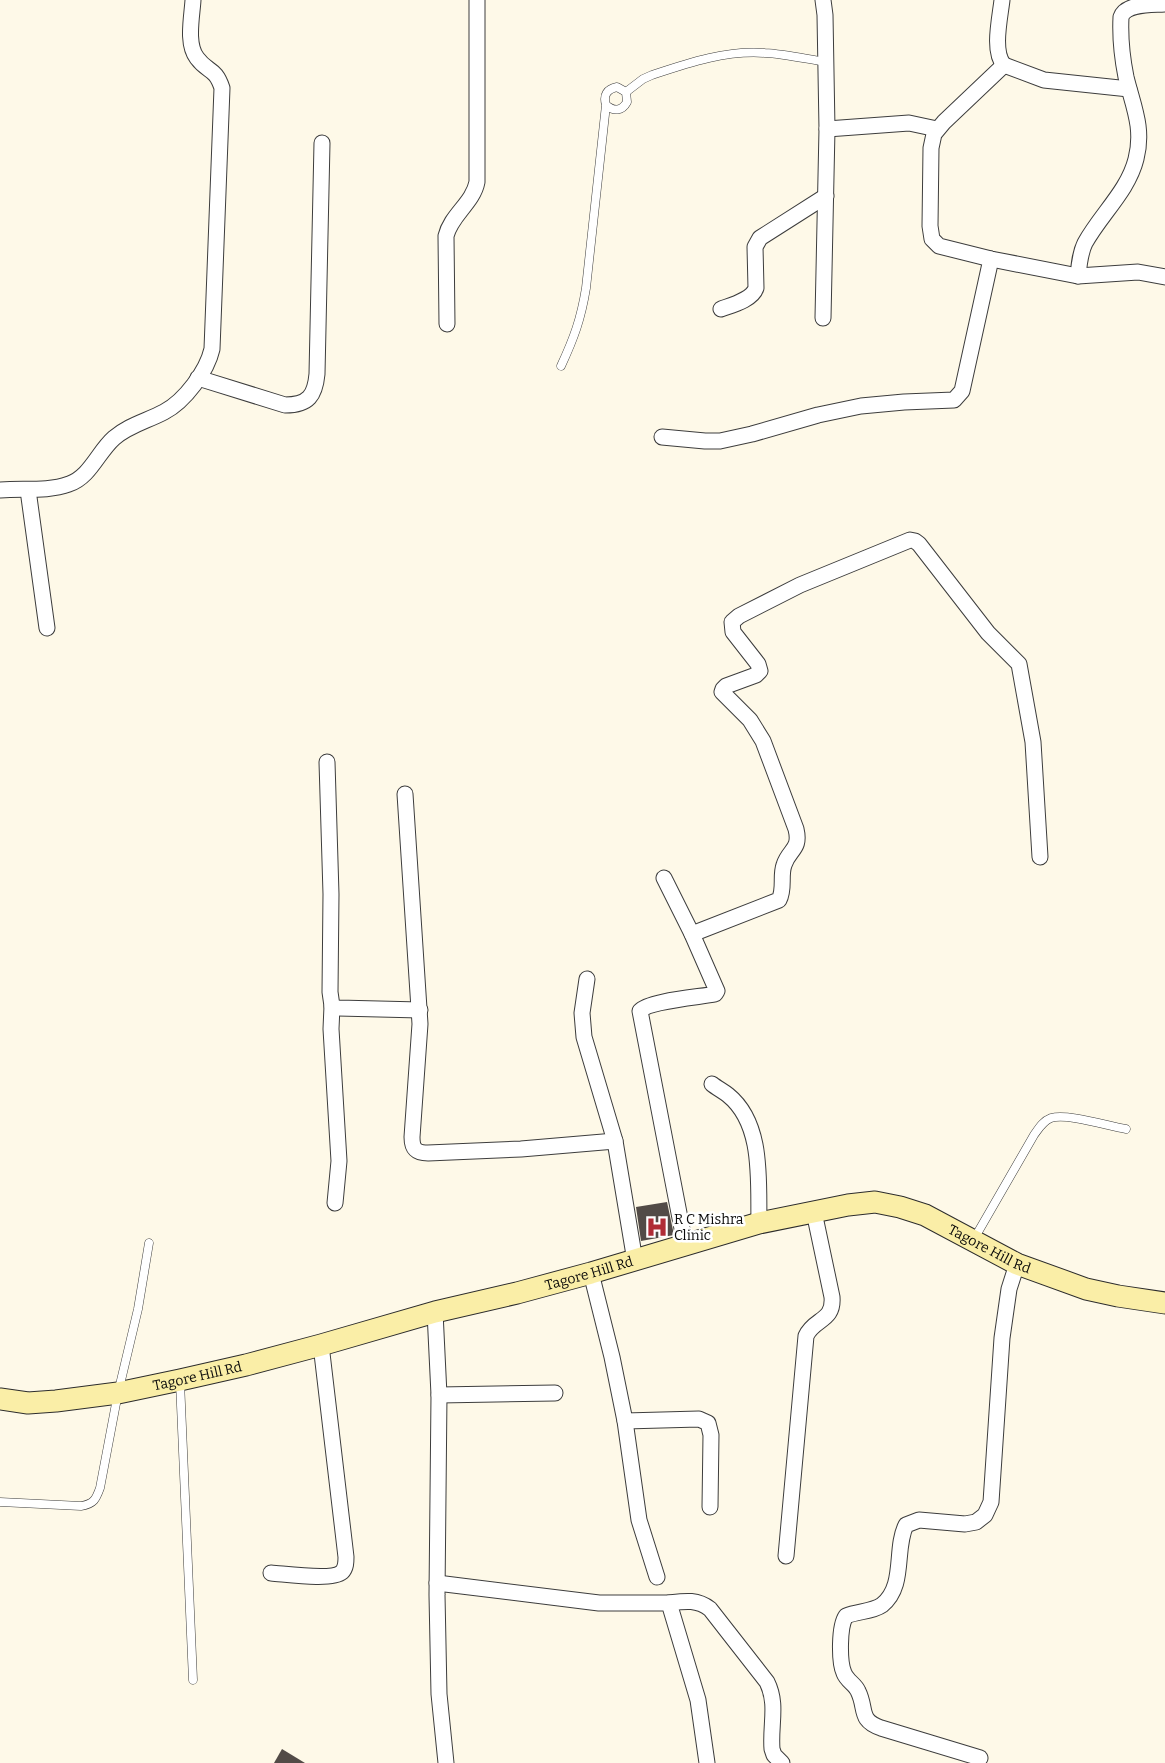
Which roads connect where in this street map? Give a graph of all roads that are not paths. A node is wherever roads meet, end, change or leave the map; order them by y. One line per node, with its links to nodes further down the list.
1 (193, 0): 22 (street)
2 (477, 0): 20 (street)
3 (823, 0): 6 (street)
4 (1002, 0): 7 (street)
5 (1165, 4): 8 (street)
6 (826, 62): 9 (lane); 12 (street)
7 (1004, 65): 8 (street); 11 (street)
8 (1129, 89): 16 (street)
9 (626, 92): 10 (lane); 10 (lane)
10 (606, 105): 21 (lane)
11 (938, 128): 12 (street); 15 (street)
12 (827, 129): 14 (street)
13 (322, 143): 22 (street)
14 (826, 196): 18 (street); 19 (street)
15 (991, 259): 16 (street); 23 (street)
16 (1078, 276): 17 (street)
17 (1165, 277)
18 (721, 309)
19 (823, 318)
20 (447, 324)
21 (561, 366)
22 (196, 381): 25 (street)
23 (662, 437)
24 (0, 490): 25 (street)
25 (28, 490): 26 (street)
26 (47, 628)
27 (327, 762): 33 (street)
28 (405, 794): 34 (street)
29 (1040, 857): 31 (street)
30 (664, 878): 31 (street)
31 (692, 934): 43 (street)
32 (587, 979): 37 (street)
33 (332, 1006): 34 (street); 38 (street)
34 (420, 1010): 37 (street)
35 (712, 1084): 40 (street)
36 (1126, 1129): 41 (lane)
37 (614, 1141): 44 (street)
38 (335, 1203)
39 (814, 1212): 40 (main road, Tagore Hill Rd); 41 (main road, Tagore Hill Rd); 58 (street)
40 (759, 1223): 43 (main road, Tagore Hill Rd)
41 (973, 1241): 45 (main road, Tagore Hill Rd)
42 (149, 1243): 51 (lane)
43 (686, 1244): 44 (main road, Tagore Hill Rd)
44 (635, 1261): 46 (main road, Tagore Hill Rd)
45 (1017, 1264): 47 (main road, Tagore Hill Rd); 64 (street)
46 (591, 1273): 48 (main road, Tagore Hill Rd); 55 (street)
47 (1165, 1303)
48 (435, 1312): 49 (main road, Tagore Hill Rd); 53 (street)
49 (321, 1345): 50 (main road, Tagore Hill Rd); 59 (street)
50 (180, 1380): 51 (main road, Tagore Hill Rd); 63 (lane)
51 (118, 1392): 54 (main road, Tagore Hill Rd); 56 (lane)
52 (555, 1393): 53 (street)
53 (439, 1395): 61 (street)
54 (0, 1399)
55 (625, 1421): 57 (street); 60 (street)
56 (0, 1502)
57 (710, 1507)
58 (786, 1556)
59 (271, 1573)
60 (657, 1577)
61 (437, 1584): 62 (street); 65 (street)
62 (669, 1603): 66 (street); 67 (street)
63 (193, 1680)
64 (980, 1758)
65 (446, 1763)
66 (707, 1763)
67 (782, 1763)

